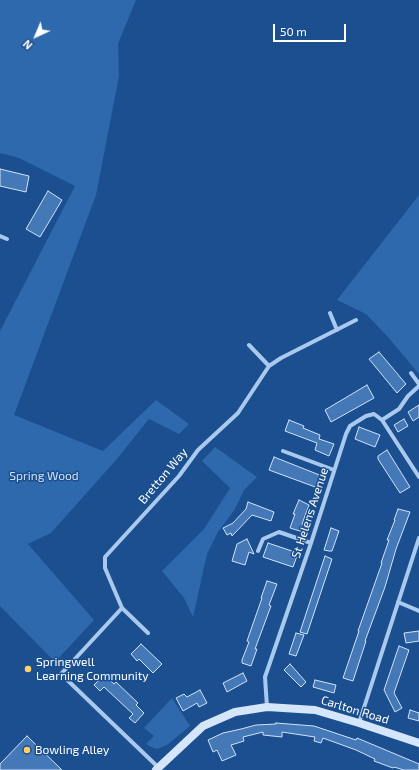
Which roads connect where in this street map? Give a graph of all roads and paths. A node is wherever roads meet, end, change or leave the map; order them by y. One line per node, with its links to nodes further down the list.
1 (0, 236): 2 (street)
2 (7, 239)
3 (330, 313): 5 (street)
4 (356, 320): 5 (street, Bretton Way)
5 (337, 330): 7 (street, Bretton Way)
6 (248, 345): 7 (street)
7 (270, 366): 18 (street, Bretton Way)
8 (410, 373): 9 (street)
9 (419, 385): 10 (street)
10 (382, 420): 12 (street, St Helens Avenue); 13 (street)
11 (283, 451): 12 (street)
12 (334, 470): 15 (street, St Helens Avenue)
13 (419, 477)
14 (419, 538): 17 (street)
15 (311, 543): 16 (street); 21 (street, St Helens Avenue)
16 (258, 551)
17 (398, 602): 19 (street); 22 (street)
18 (122, 608): 20 (street, Bretton Way); 24 (street)
19 (419, 611)
20 (148, 633)
21 (267, 707): 22 (main road, Carlton Road); 24 (main road, Carlton Road)
22 (359, 723): 23 (main road, Carlton Road)
23 (419, 743)
24 (158, 769)

